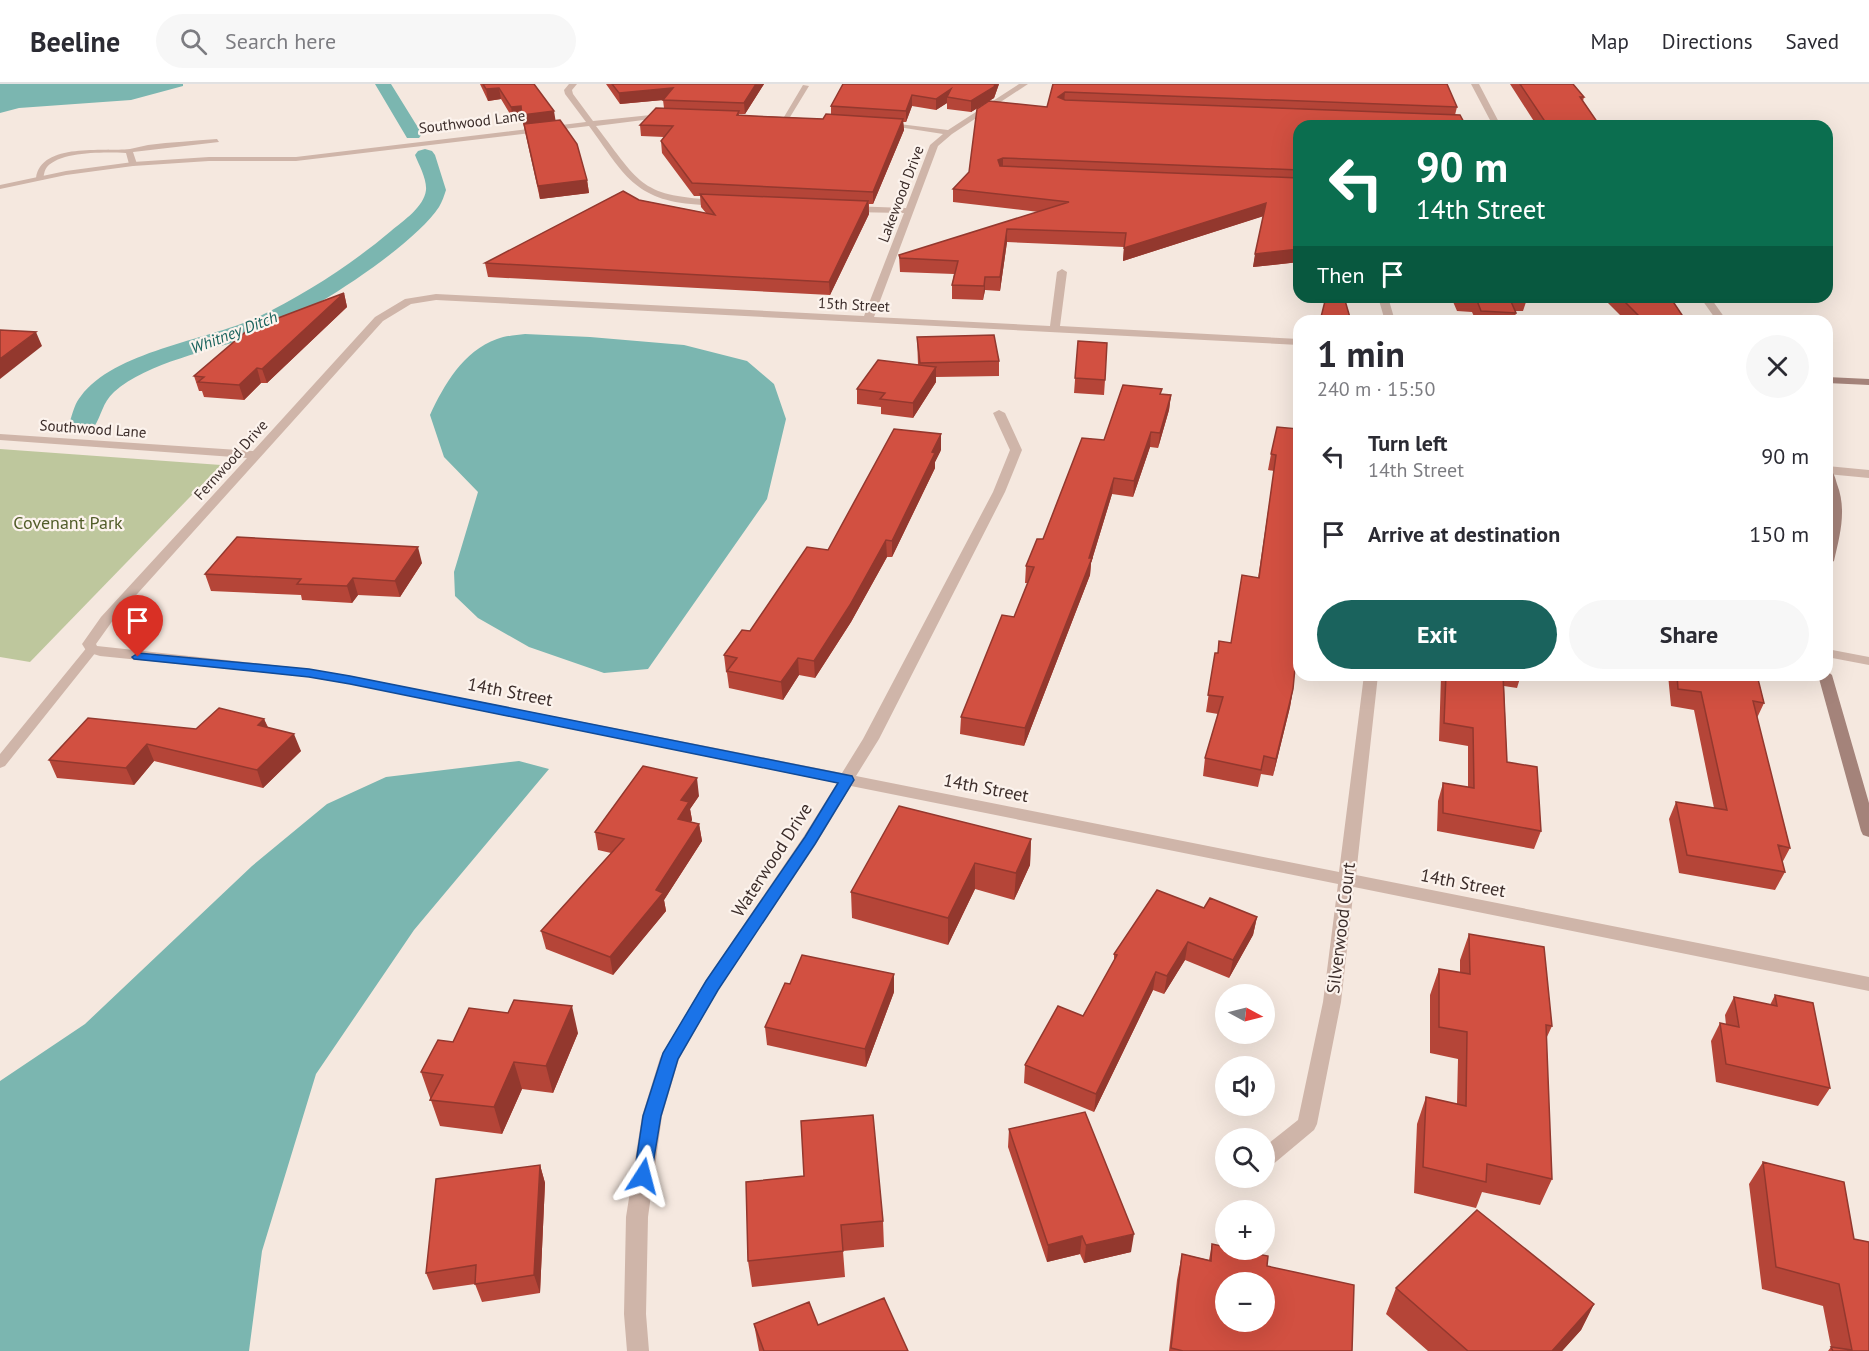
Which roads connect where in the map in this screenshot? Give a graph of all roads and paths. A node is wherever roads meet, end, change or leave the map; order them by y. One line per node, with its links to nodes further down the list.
1 (573, 84): 10 (street)
2 (1024, 84): 12 (street, Lakewood Drive)
3 (1474, 84): 9 (street)
4 (805, 86): 7 (street)
5 (678, 116): 10 (street, Southwood Lane)
6 (772, 119): 7 (street)
7 (784, 120): 8 (street)
8 (795, 120)
9 (1493, 120)
10 (591, 123): 15 (street, Southwood Lane); 18 (street)
11 (877, 124): 12 (street)
12 (949, 132): 20 (street, Lakewood Drive)
13 (217, 141): 14 (lane)
14 (129, 151): 15 (lane); 16 (lane)
15 (133, 164): 16 (street, Southwood Lane)
16 (40, 178): 17 (street, Southwood Lane)
17 (0, 187)
18 (735, 203)
19 (839, 208): 20 (street)
20 (909, 212): 23 (street, Lakewood Drive)
21 (1062, 272): 24 (street)
22 (408, 301): 23 (street, 15th Street); 30 (street, Fernwood Drive)
23 (868, 320): 24 (street, 15th Street)
24 (1054, 330): 25 (street, 15th Street)
25 (1293, 342)
26 (1833, 380): 27 (street)
27 (1869, 382)
28 (999, 413): 41 (street, Waterwood Drive)
29 (0, 437): 30 (street, Southwood Lane)
30 (256, 454): 35 (street, Fernwood Drive)
31 (1833, 471): 32 (street)
32 (1869, 474)
33 (1833, 486): 34 (street)
34 (1833, 535)
35 (92, 650): 40 (lane); 41 (street, 14th Street)
36 (1833, 654): 37 (street)
37 (1869, 661)
38 (1370, 681): 43 (street, Silverwood Court)
39 (1827, 681): 42 (street)
40 (0, 763)
41 (847, 780): 43 (street, 14th Street); 46 (street, Waterwood Drive)
42 (1869, 831)
43 (1347, 880): 44 (street, 14th Street); 45 (street, Silverwood Court)
44 (1869, 984)
45 (1275, 1151)
46 (638, 1351)

